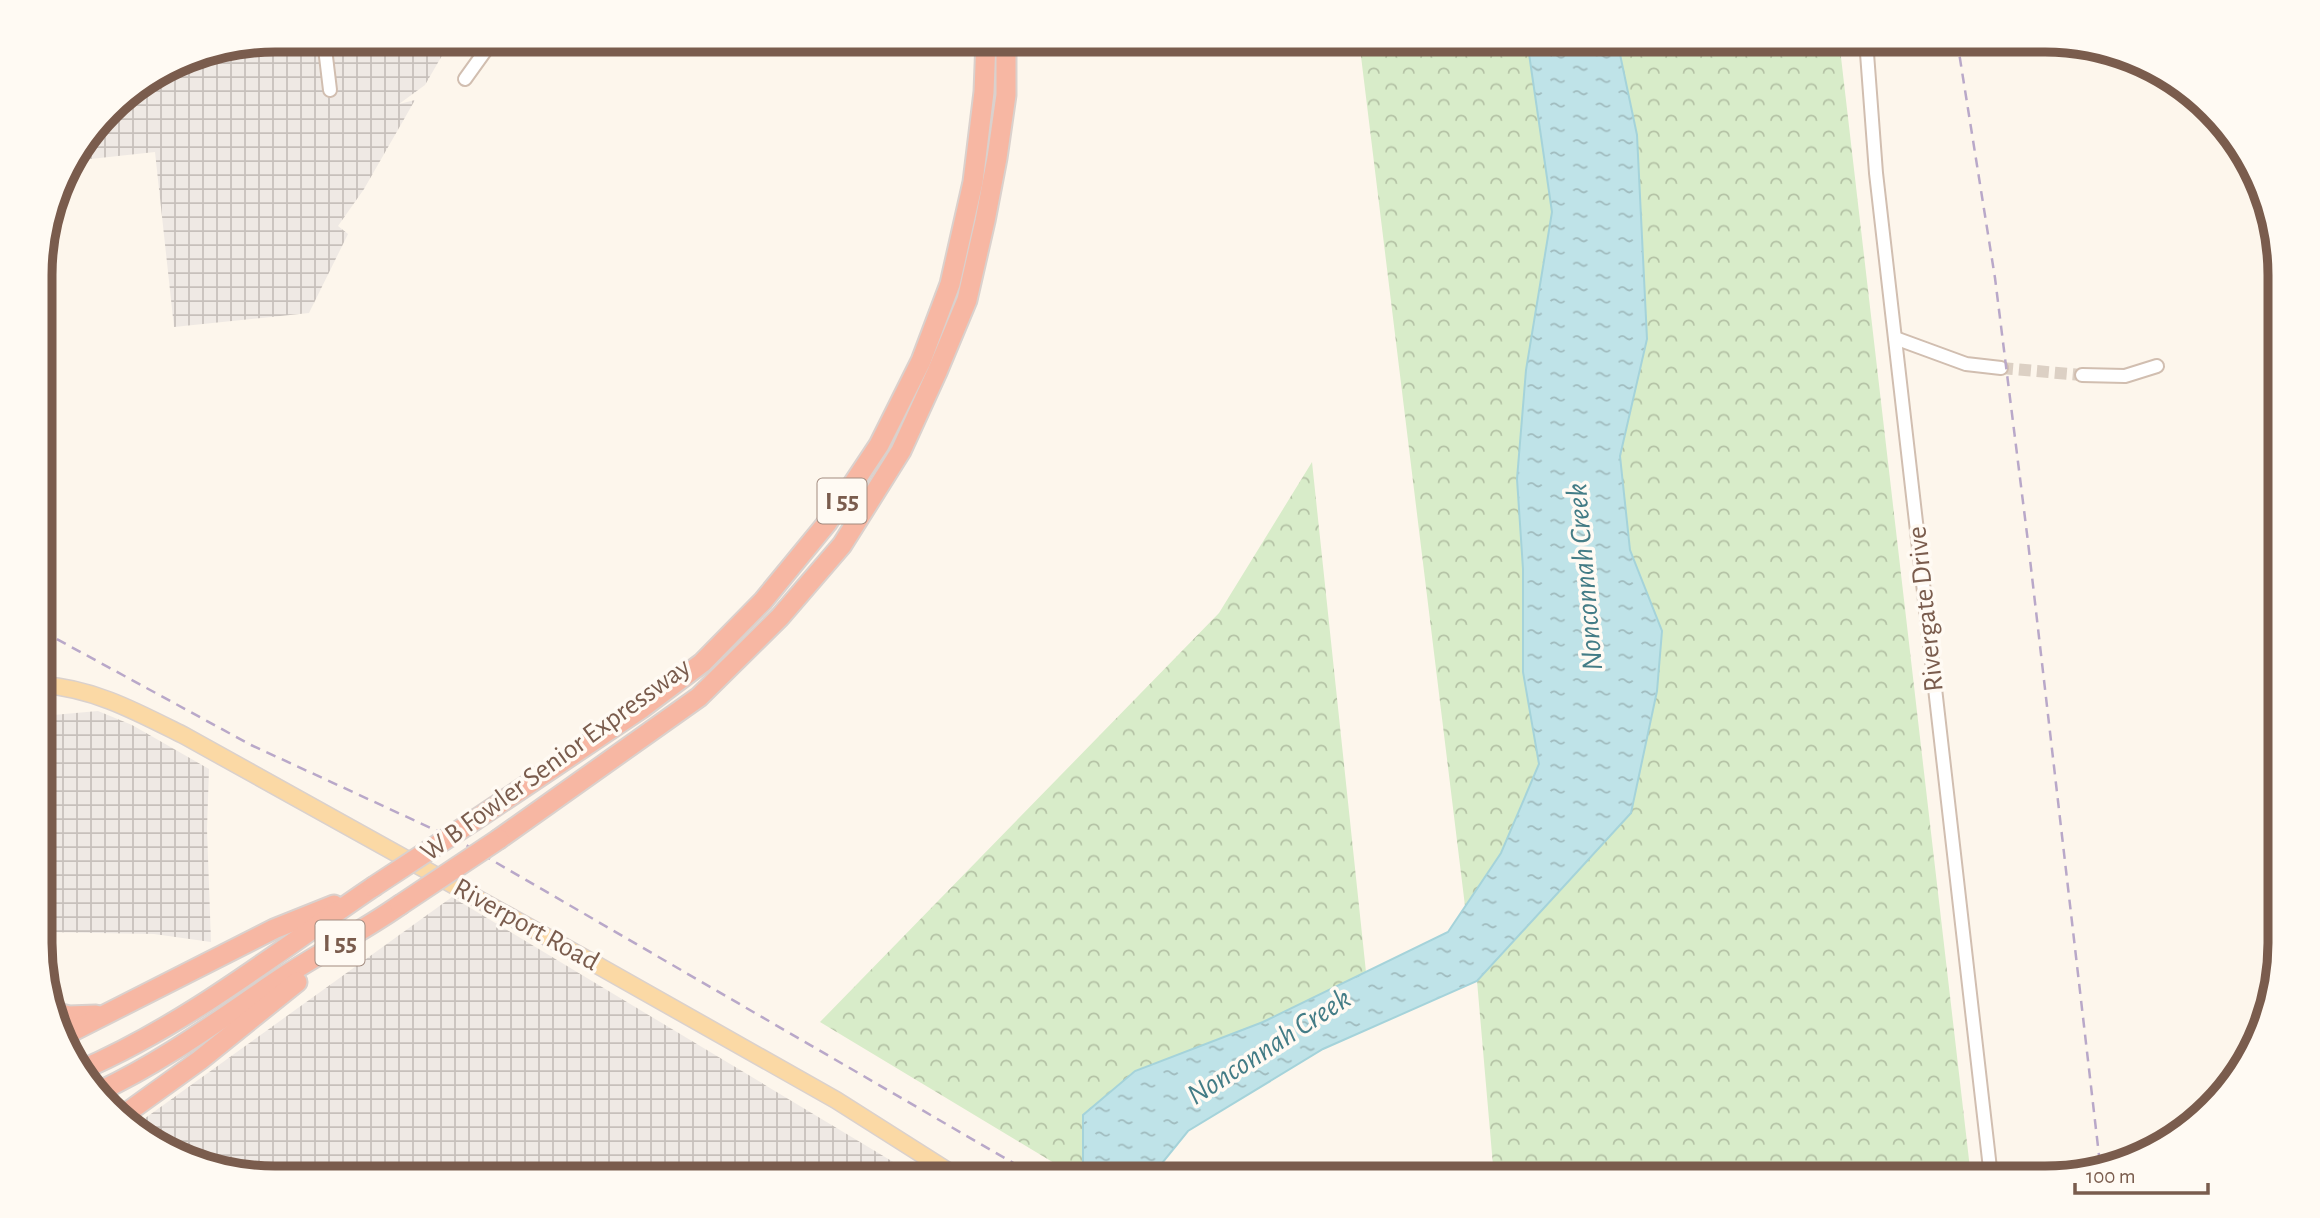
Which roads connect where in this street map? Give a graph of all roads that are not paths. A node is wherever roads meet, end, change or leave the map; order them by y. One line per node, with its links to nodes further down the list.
1 (325, 52): 7 (street)
2 (484, 52): 6 (street)
3 (986, 52): 13 (highway, W B Fowler Senior Expressway / I 55, bridge)
4 (1006, 52): 14 (highway, W B Fowler Senior Expressway / I 55, bridge)
5 (1867, 52): 8 (street, Rivergate Drive)
6 (465, 79)
7 (330, 90)
8 (1895, 338): 10 (street); 21 (street, Rivergate Drive)
9 (2157, 366): 11 (street)
10 (2001, 368)
11 (2082, 374)
12 (52, 686): 22 (main road, Riverport Road)
13 (369, 890): 15 (highway); 18 (highway, W B Fowler Senior Expressway / I 55)
14 (280, 987): 19 (highway, W B Fowler Senior Expressway / I 55); 20 (highway)
15 (111, 1012): 16 (highway); 17 (highway)
16 (64, 1014)
17 (71, 1032)
18 (90, 1066)
19 (106, 1088)
20 (129, 1111)
21 (1991, 1165)
22 (939, 1166)

